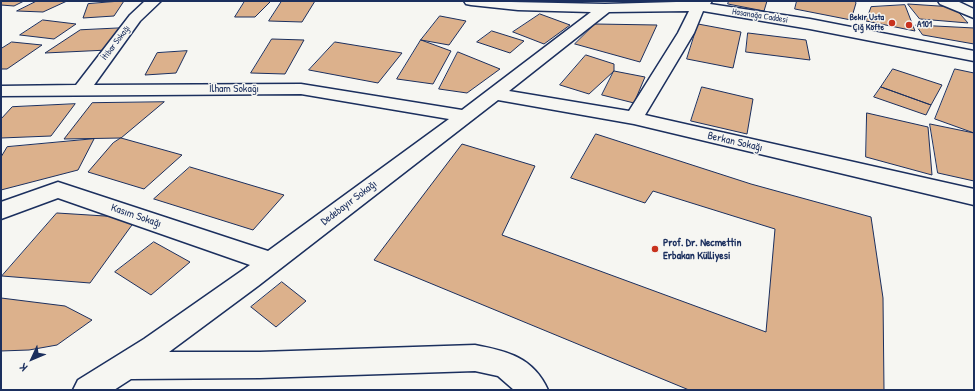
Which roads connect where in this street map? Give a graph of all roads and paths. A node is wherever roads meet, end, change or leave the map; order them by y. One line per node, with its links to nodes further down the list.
1 (154, 1): 9 (street, İtibar Sokağı)
2 (471, 1): 5 (street, Hasanağa Caddesi)
3 (945, 1): 7 (street)
4 (701, 3): 6 (street, Hasanağa Caddesi); 8 (street, Hasanağa Caddesi); 13 (street)
5 (519, 4): 6 (street, Hasanağa Caddesi)
6 (605, 8): 11 (street, Dedebayır Sokağı)
7 (974, 14)
8 (974, 56)
9 (82, 89): 10 (street, İlham Sokağı); 12 (street, İlham Sokağı)
10 (1, 91)
11 (494, 94): 12 (street, Dedebayır Sokağı); 13 (street, Berkan Sokağı)
12 (465, 116): 16 (street, Dedebayır Sokağı)
13 (634, 118): 14 (street, Berkan Sokağı)
14 (974, 197)
15 (1, 211): 16 (street, Kasım Sokağı)
16 (271, 262): 17 (street, Dedebayır Sokağı)
17 (129, 366): 18 (street, Dedebayır Sokağı); 19 (street)
18 (88, 390)
19 (533, 390)

